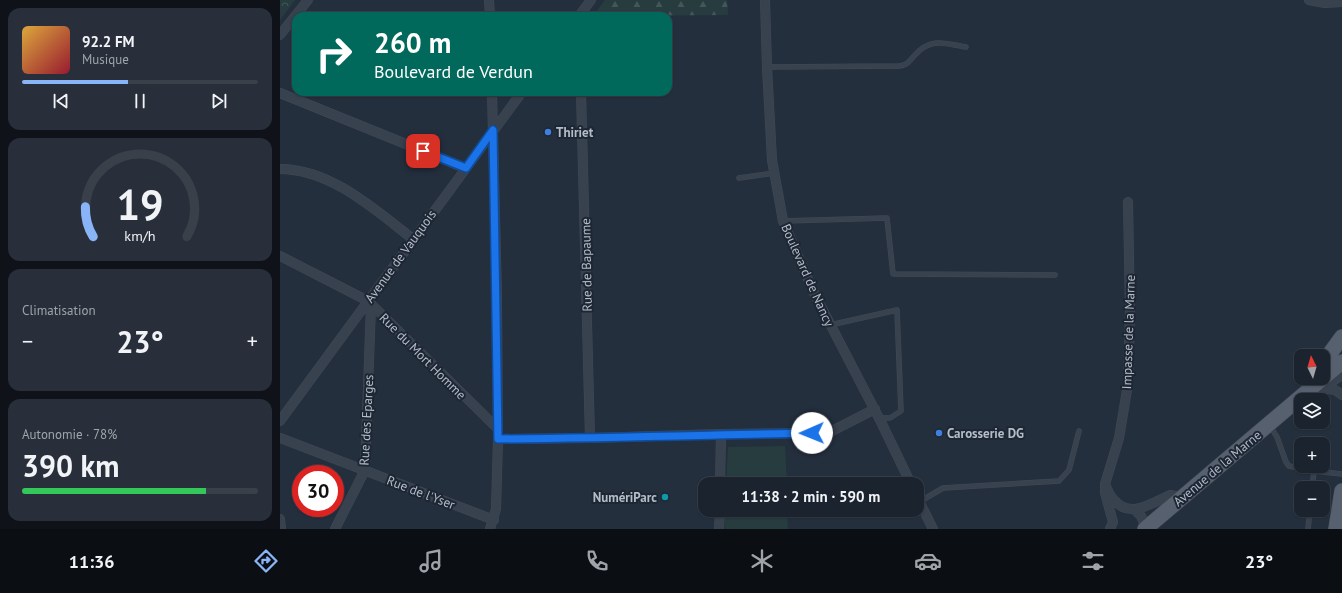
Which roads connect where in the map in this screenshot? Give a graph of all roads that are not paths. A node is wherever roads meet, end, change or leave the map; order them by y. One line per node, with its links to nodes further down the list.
1 (308, 0): 7 (street)
2 (489, 0): 8 (street)
3 (591, 0): 9 (street)
4 (765, 0): 13 (street, Boulevard de Nancy)
5 (1310, 0): 6 (street)
6 (1342, 2)
7 (298, 12)
8 (490, 12)
9 (582, 12)
10 (292, 20): 11 (street)
11 (280, 35)
12 (966, 47): 13 (lane)
13 (767, 67): 21 (street, Boulevard de Nancy)
14 (280, 93): 19 (street)
15 (492, 96): 18 (street)
16 (519, 96): 18 (street, Avenue de Vauquois)
17 (582, 96): 47 (street, Rue de Bapaume)
18 (493, 130): 19 (street, Avenue de Vauquois); 44 (street)
19 (466, 168): 25 (street, Avenue de Vauquois)
20 (280, 170): 25 (street)
21 (775, 173): 22 (lane); 24 (street, Boulevard de Nancy)
22 (739, 178)
23 (1128, 202): 54 (street, Impasse de la Marne)
24 (783, 221): 27 (lane); 29 (street, Boulevard de Nancy)
25 (413, 239): 28 (street, Avenue de Vauquois)
26 (280, 256): 28 (street, Rue du Mort Homme)
27 (1055, 275)
28 (370, 303): 41 (street, Avenue de Vauquois); 44 (street, Rue du Mort Homme); 49 (street, Rue des Eparges)
29 (830, 325): 39 (street, Boulevard de Nancy); 40 (lane)
30 (1342, 337): 32 (main road)
31 (1342, 346): 32 (street, Avenue de la Marne)
32 (1331, 360): 38 (main road, Avenue de la Marne)
33 (1342, 375): 34 (street)
34 (1330, 379)
35 (1315, 385): 38 (main road)
36 (1322, 385): 37 (street)
37 (1342, 395)
38 (1289, 407): 42 (main road, Avenue de la Marne)
39 (874, 410): 40 (street, Boulevard de Nancy); 45 (street)
40 (879, 418): 53 (street, Boulevard de Nancy)
41 (280, 421)
42 (1269, 424): 48 (lane); 57 (main road, Avenue de la Marne)
43 (1079, 431): 56 (lane)
44 (498, 434): 47 (street); 63 (street)
45 (720, 434): 47 (street); 52 (street)
46 (280, 438): 49 (street, Rue de l'Yser)
47 (590, 438)
48 (1294, 467)
49 (364, 470): 63 (street, Rue de l'Yser); 67 (street, Rue des Eparges)
50 (1330, 473): 51 (lane)
51 (1342, 474)
52 (720, 477)
53 (908, 477)
54 (1105, 484): 58 (street); 64 (street, Impasse de la Marne)
55 (1342, 491): 71 (main road)
56 (924, 497)
57 (1180, 499): 58 (street); 65 (main road, Avenue de la Marne)
58 (1135, 510): 65 (street)
59 (924, 512): 69 (street)
60 (720, 517): 68 (street)
61 (1309, 517): 70 (lane)
62 (280, 519): 66 (street)
63 (493, 526)
64 (1111, 528)
65 (1146, 528)
66 (281, 529)
67 (335, 529)
68 (719, 529)
69 (932, 529)
70 (1308, 529)
71 (1336, 529)

